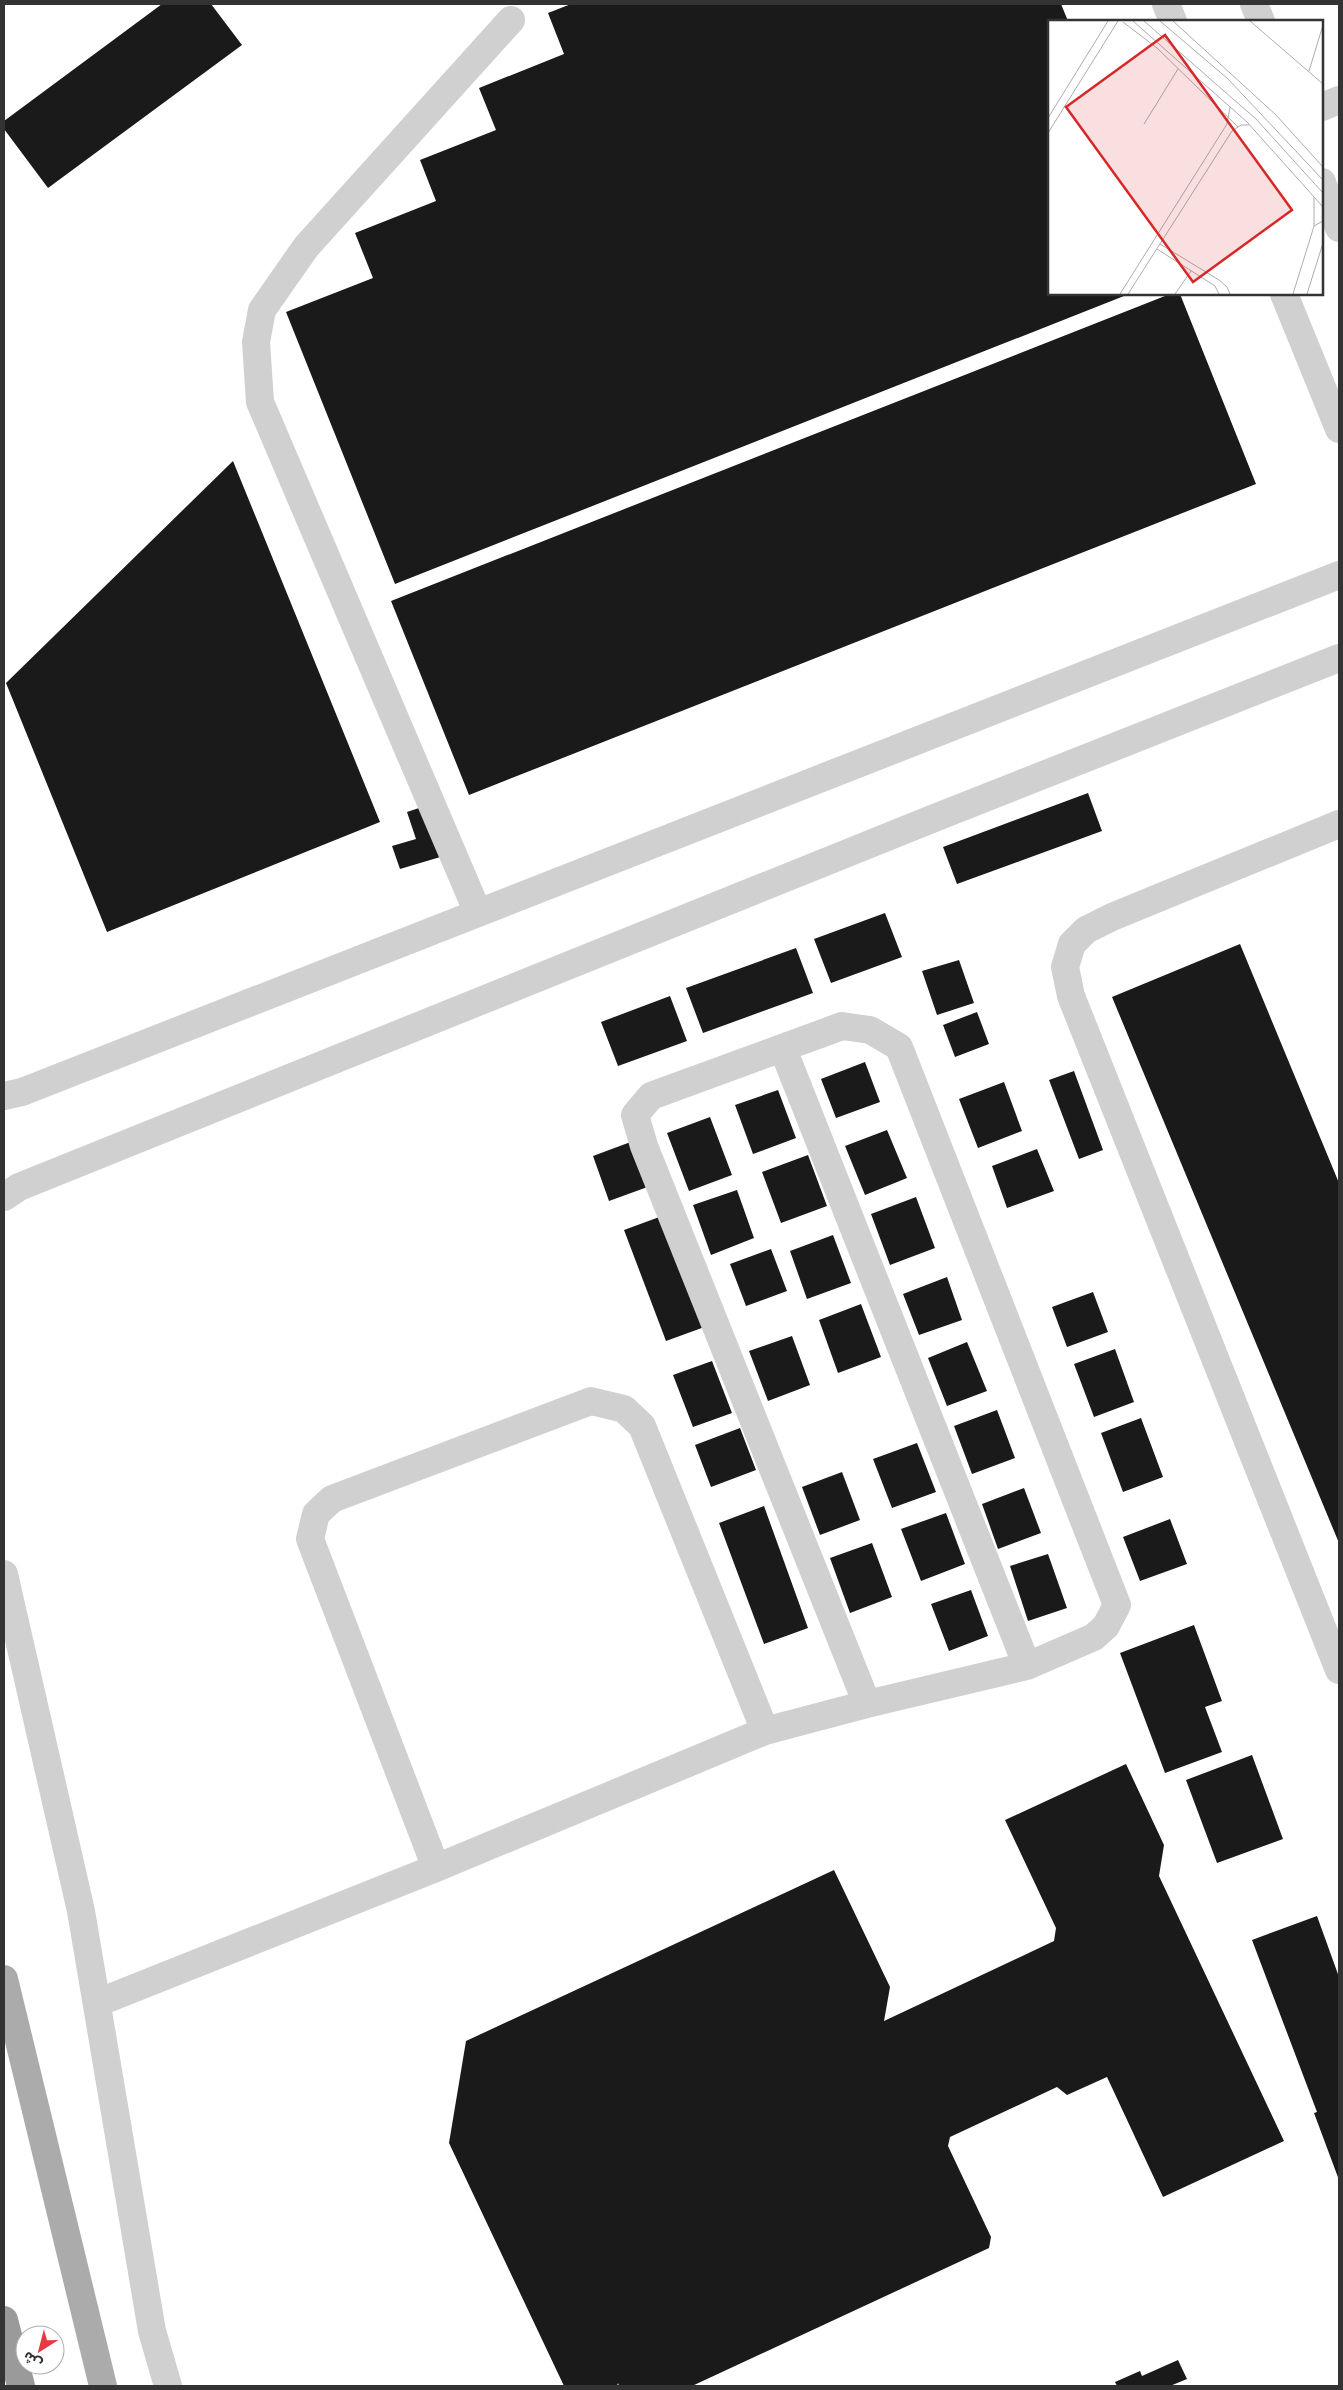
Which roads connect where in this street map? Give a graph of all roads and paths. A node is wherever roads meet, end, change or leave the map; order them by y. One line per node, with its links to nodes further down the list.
1 (1166, 4): 4 (street)
2 (1254, 4): 5 (street)
3 (511, 20): 15 (street)
4 (1173, 20)
5 (1260, 20)
6 (1339, 100): 7 (street)
7 (1323, 107)
8 (1323, 185): 9 (street)
9 (1339, 228)
10 (1284, 295): 11 (street)
11 (1339, 429)
12 (1339, 575): 15 (street)
13 (1339, 658): 18 (street)
14 (1339, 824): 21 (street)
15 (478, 913): 17 (street)
16 (783, 1049): 20 (street); 20 (street); 22 (street)
17 (4, 1096)
18 (4, 1197)
19 (4, 1574): 26 (street)
20 (1027, 1666): 22 (street)
21 (1339, 1670)
22 (867, 1704): 23 (street)
23 (765, 1731): 24 (street); 24 (street)
24 (436, 1868): 26 (street)
25 (4, 1979): 29 (main road)
26 (97, 2003): 30 (street)
27 (4, 2320): 28 (highway)
28 (21, 2386)
29 (103, 2386)
30 (168, 2386)

